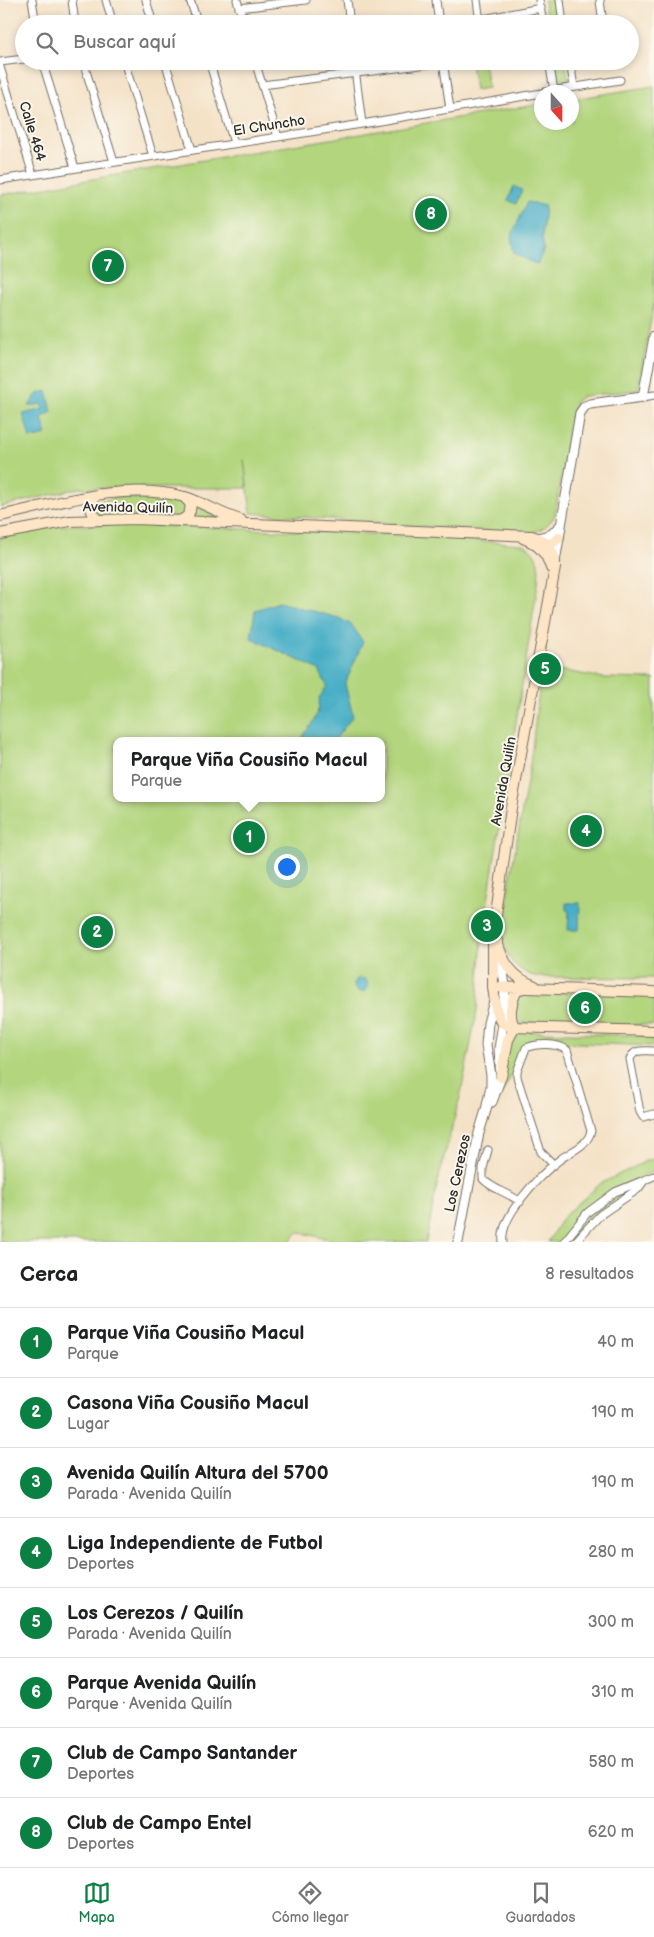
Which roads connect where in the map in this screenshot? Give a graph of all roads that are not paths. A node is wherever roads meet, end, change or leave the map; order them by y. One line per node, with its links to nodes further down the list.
1 (32, 0): 17 (street)
2 (72, 0): 18 (street)
3 (106, 0): 19 (street)
4 (146, 0): 20 (street)
5 (190, 0): 21 (street)
6 (237, 0): 15 (street)
7 (306, 0): 14 (street)
8 (347, 0): 23 (street)
9 (436, 0): 24 (street)
10 (477, 0): 25 (street)
11 (539, 0): 16 (street)
12 (560, 0): 28 (street)
13 (600, 0): 29 (street)
14 (279, 2): 15 (street)
15 (239, 8): 22 (street)
16 (541, 8): 26 (street); 27 (street)
17 (34, 15)
18 (74, 15)
19 (110, 15)
20 (150, 15)
21 (195, 15)
22 (241, 15)
23 (349, 15)
24 (438, 15)
25 (479, 15)
26 (504, 15)
27 (542, 15)
28 (562, 15)
29 (602, 15)
30 (15, 60): 31 (street)
31 (0, 62)
32 (0, 67): 59 (street, Calle 464)
33 (45, 70): 58 (street)
34 (86, 70): 57 (street)
35 (127, 70): 56 (street)
36 (168, 70): 55 (street)
37 (212, 70): 54 (street)
38 (258, 70): 46 (street)
39 (356, 70): 44 (street)
40 (380, 70): 44 (street)
41 (445, 70): 51 (street)
42 (550, 70): 47 (street)
43 (571, 70): 48 (street)
44 (356, 73): 46 (street); 52 (street)
45 (620, 80): 49 (street, El Chuncho)
46 (262, 85): 53 (street)
47 (553, 85)
48 (574, 85)
49 (579, 86)
50 (534, 95): 51 (street, El Chuncho)
51 (450, 109): 52 (street, El Chuncho)
52 (362, 124): 53 (street, El Chuncho)
53 (278, 136): 54 (street, El Chuncho)
54 (234, 143): 55 (street, El Chuncho)
55 (192, 150): 56 (street, El Chuncho)
56 (153, 156): 57 (street, El Chuncho)
57 (114, 162): 58 (street, El Chuncho)
58 (75, 168): 59 (street, El Chuncho)
59 (34, 175): 60 (street, El Chuncho)
60 (0, 180)
61 (654, 337): 63 (street)
62 (654, 395): 63 (street)
63 (644, 397): 70 (street)
64 (99, 494): 65 (main road, Avenida Quilín); 66 (main road, Avenida Quilín); 67 (main road)
65 (184, 497): 68 (main road); 69 (main road, Avenida Quilín)
66 (0, 516)
67 (98, 519): 68 (main road, Avenida Quilín); 71 (main road, Avenida Quilín)
68 (178, 521): 69 (main road, Avenida Quilín)
69 (256, 524): 73 (main road, Avenida Quilín)
70 (561, 524): 72 (street); 73 (street)
71 (0, 534)
72 (559, 538): 73 (main road); 74 (street)
73 (542, 544): 74 (main road); 75 (main road, Avenida Quilín)
74 (555, 562): 75 (main road, Avenida Quilín)
75 (552, 581): 76 (main road, Avenida Quilín)
76 (494, 931): 77 (main road); 78 (main road, Avenida Quilín)
77 (502, 960): 79 (street, Los Cerezos); 81 (main road)
78 (493, 987): 79 (main road); 83 (main road, Avenida Quilín)
79 (505, 988): 80 (main road); 84 (street, Los Cerezos)
80 (522, 988): 81 (main road); 85 (main road)
81 (546, 989): 82 (main road)
82 (654, 992)
83 (494, 1001): 84 (main road, Avenida Quilín); 89 (street, Los Cerezos)
84 (503, 1023): 85 (main road); 88 (street, Los Cerezos)
85 (515, 1028): 86 (main road); 88 (main road)
86 (654, 1030)
87 (654, 1051): 90 (street)
88 (501, 1077): 89 (street, Los Cerezos)
89 (486, 1110): 95 (street, Los Cerezos)
90 (654, 1114)
91 (488, 1150): 94 (street)
92 (554, 1165): 92 (street); 94 (street)
93 (651, 1178): 97 (street); 98 (street)
94 (520, 1202): 96 (street)
95 (458, 1242)
96 (503, 1242)
97 (564, 1242)
98 (575, 1242)

